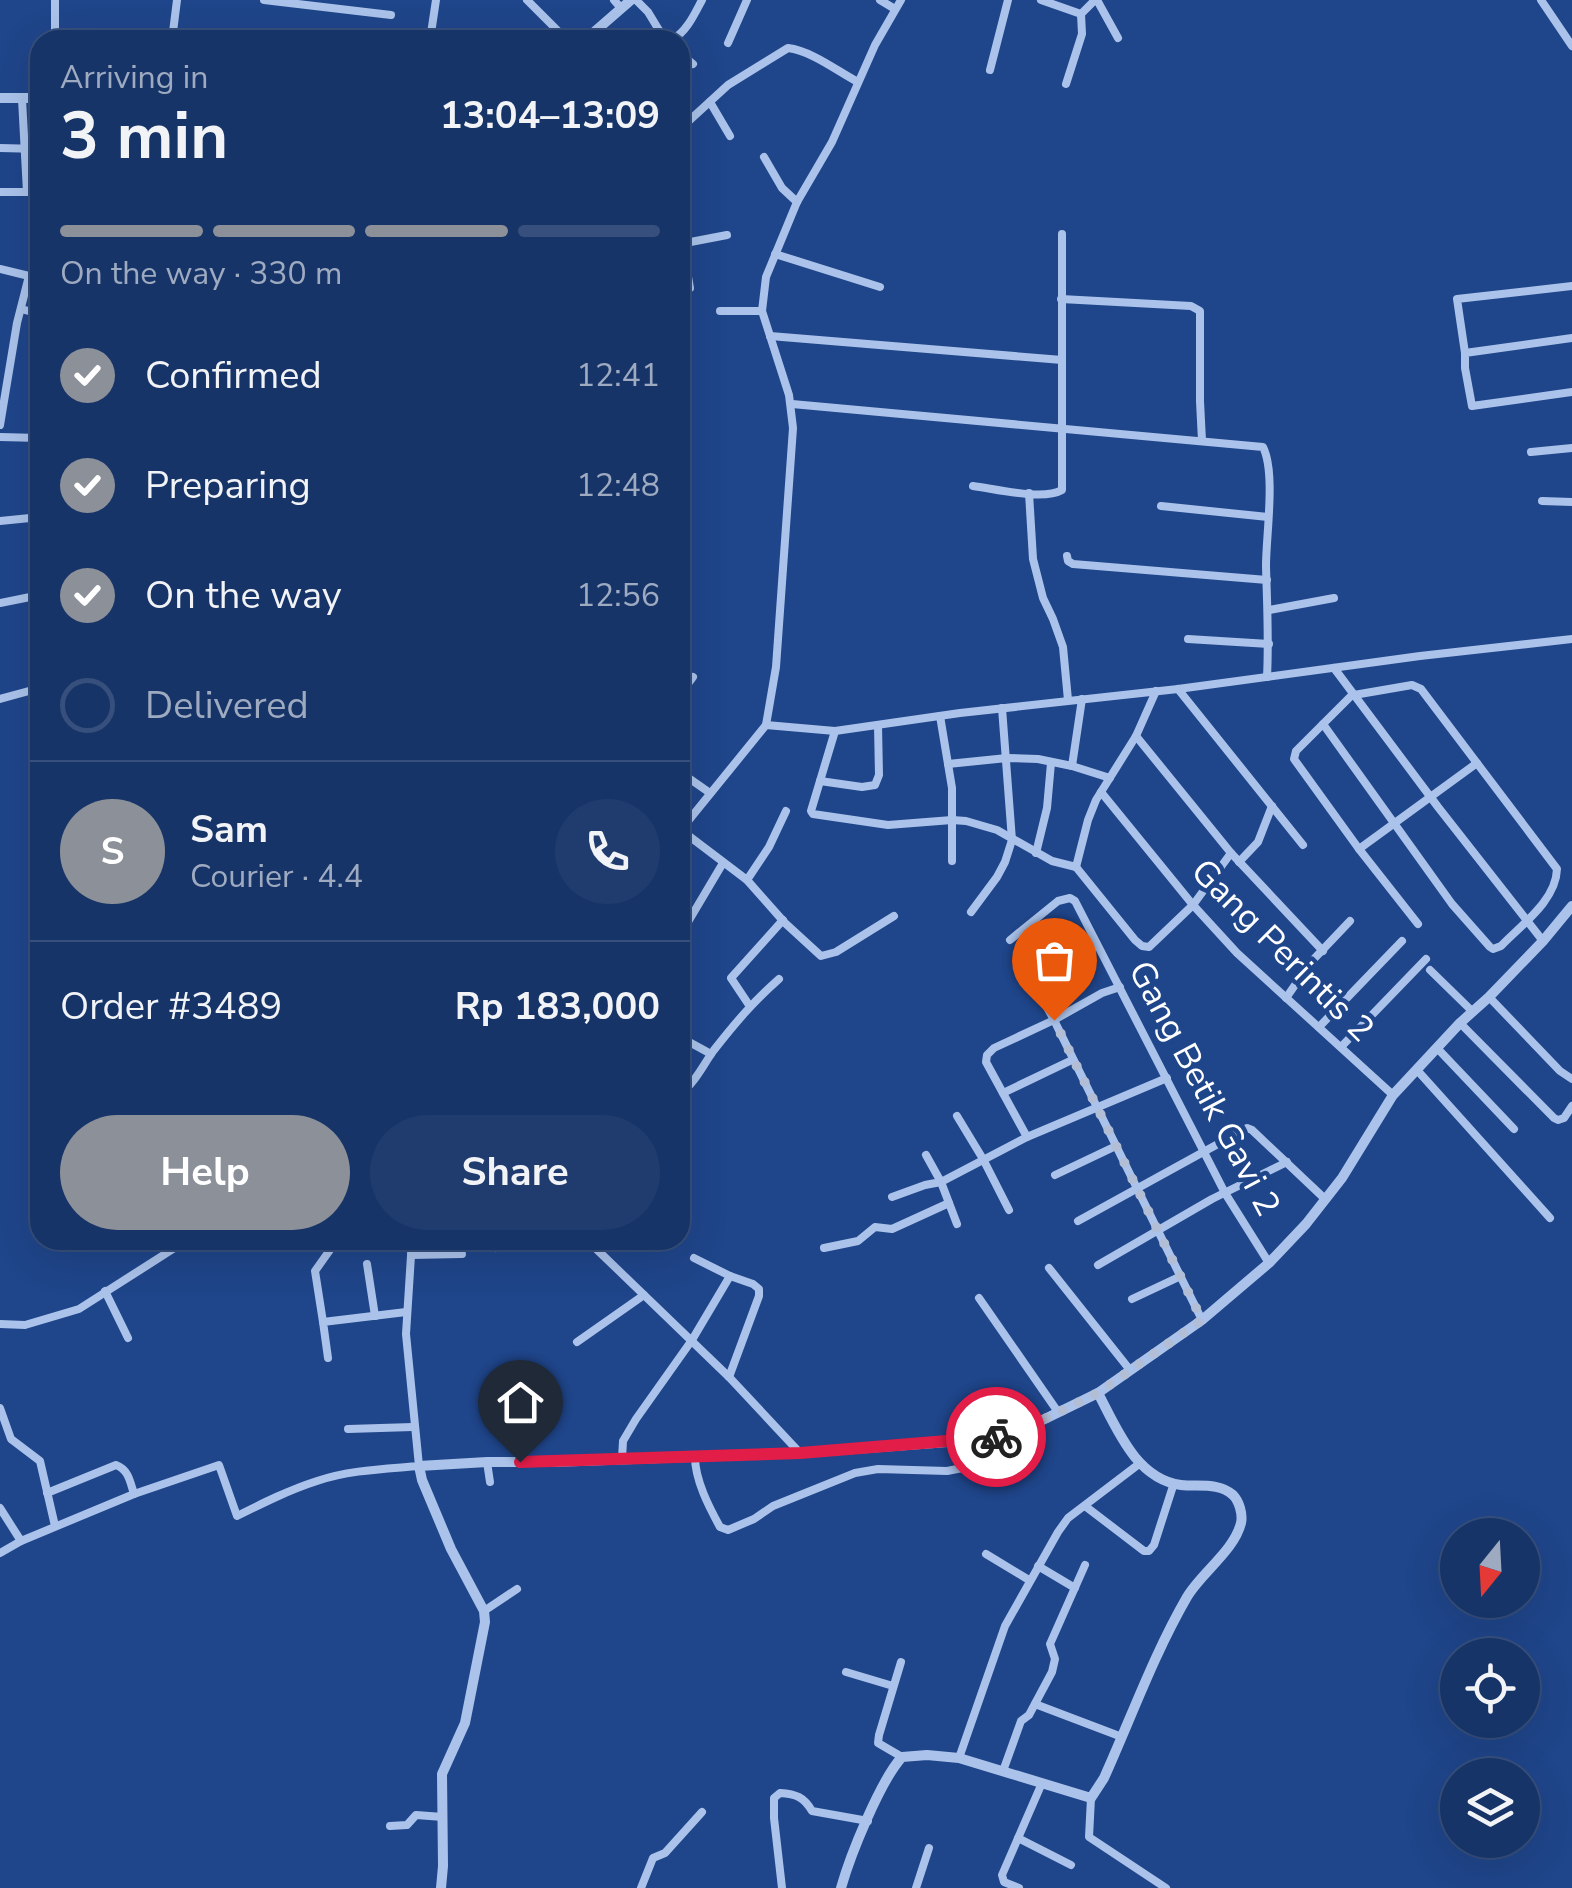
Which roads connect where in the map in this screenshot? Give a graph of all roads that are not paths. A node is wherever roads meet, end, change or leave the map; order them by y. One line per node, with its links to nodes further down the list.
1 (55, 0): 19 (street)
2 (177, 0): 20 (street)
3 (264, 0): 17 (street)
4 (436, 0): 21 (street)
5 (527, 0): 22 (street)
6 (633, 0): 15 (street); 24 (street)
7 (702, 0): 25 (street)
8 (747, 0): 27 (street)
9 (880, 0): 16 (street)
10 (901, 0): 16 (street)
11 (1008, 0): 31 (street)
12 (1041, 0): 18 (street)
13 (1096, 0): 18 (street); 26 (street)
14 (1541, 0): 28 (street)
15 (617, 4): 23 (street)
16 (895, 9): 32 (street)
17 (390, 14)
18 (1080, 14): 33 (street)
19 (55, 30)
20 (173, 30)
21 (432, 30)
22 (557, 30)
23 (595, 30)
24 (662, 30)
25 (684, 30)
26 (1118, 38)
27 (728, 42)
28 (1572, 46)
29 (690, 62): 30 (street)
30 (693, 64)
31 (990, 70)
32 (858, 82): 37 (street); 46 (street)
33 (1066, 84)
34 (0, 98): 35 (street)
35 (22, 99): 36 (street); 41 (street)
36 (30, 99)
37 (710, 102): 38 (street); 39 (street)
38 (690, 120)
39 (730, 136)
40 (0, 148): 41 (street)
41 (26, 148): 42 (street); 45 (street)
42 (30, 148)
43 (764, 158): 46 (street)
44 (0, 192): 45 (street)
45 (27, 192)
46 (796, 202): 50 (street)
47 (1062, 234): 55 (street)
48 (727, 235): 49 (street)
49 (690, 242)
50 (774, 254): 54 (street); 59 (street)
51 (0, 269): 52 (street)
52 (29, 276): 56 (street)
53 (1572, 286): 62 (street)
54 (880, 288)
55 (1062, 299): 63 (street); 70 (street)
56 (21, 309): 57 (street); 66 (street)
57 (30, 311)
58 (720, 312): 59 (street)
59 (762, 312): 60 (street)
60 (770, 336): 63 (street); 65 (street)
61 (1572, 338): 62 (street)
62 (1465, 353): 64 (street)
63 (1062, 360): 67 (street)
64 (1572, 392)
65 (792, 404): 67 (street); 103 (street)
66 (0, 425)
67 (1063, 430): 70 (street); 74 (street)
68 (0, 437): 69 (street)
69 (30, 438)
70 (1202, 442): 78 (street)
71 (1572, 448): 72 (street)
72 (1530, 452)
73 (973, 486): 74 (street)
74 (1029, 493): 100 (street)
75 (1542, 501): 76 (street)
76 (1572, 502)
77 (1162, 506): 78 (street)
78 (1268, 516): 82 (street)
79 (30, 518): 80 (street)
80 (0, 521)
81 (1067, 556): 82 (street)
82 (1267, 580): 86 (street)
83 (30, 598): 85 (street)
84 (1334, 598): 86 (street)
85 (0, 603)
86 (1269, 610): 89 (street)
87 (1188, 639): 89 (street)
88 (1572, 639): 90 (street)
89 (1269, 644): 92 (street)
90 (1334, 668): 92 (street); 97 (street)
91 (694, 677): 93 (street)
92 (1266, 677): 94 (street)
93 (690, 682)
94 (1178, 689): 96 (street); 119 (street)
95 (30, 690): 98 (street)
96 (1156, 691): 99 (street); 107 (street)
97 (1353, 694): 105 (street); 110 (street); 118 (street)
98 (0, 698)
99 (1082, 699): 100 (street); 112 (street)
100 (1068, 700): 101 (street)
101 (1002, 708): 102 (street); 108 (street)
102 (940, 716): 104 (street); 111 (street)
103 (766, 724): 106 (street); 117 (street)
104 (878, 724): 106 (street); 115 (street)
105 (1323, 724): 123 (street); 127 (street)
106 (835, 731): 115 (street)
107 (1136, 736): 113 (street); 129 (street)
108 (1006, 758): 109 (street); 111 (street); 125 (street)
109 (1051, 763): 112 (street); 128 (street)
110 (1477, 763): 118 (street); 142 (street)
111 (948, 764): 122 (street)
112 (1072, 766): 113 (street)
113 (1110, 778): 116 (street)
114 (690, 779): 117 (street)
115 (820, 781): 122 (street)
116 (1101, 792): 133 (street); 135 (street, Gang Perintis 2)
117 (710, 793): 121 (street)
118 (1430, 796): 123 (street); 142 (street)
119 (1272, 806): 126 (street); 131 (street)
120 (786, 811): 134 (street)
121 (690, 818)
122 (952, 820): 125 (street); 130 (street)
123 (1394, 822): 127 (street); 142 (street)
124 (690, 838): 132 (street)
125 (1012, 840): 128 (street); 137 (street)
126 (1303, 846)
127 (1359, 850): 143 (street)
128 (1036, 853): 133 (street)
129 (1231, 853): 131 (street); 135 (street)
130 (952, 861)
131 (1239, 862): 148 (street)
132 (723, 863): 134 (street); 139 (street)
133 (1076, 867): 135 (street)
134 (747, 880): 140 (street)
135 (1192, 905): 153 (street, Gang Perintis 2)
136 (1572, 906): 146 (street)
137 (971, 912)
138 (894, 916): 140 (street)
139 (690, 919)
140 (783, 920): 155 (street)
141 (1350, 920): 148 (street)
142 (1526, 921): 146 (street)
143 (1418, 924)
144 (1010, 940): 147 (street, Gang Betik Gavi 2)
145 (1402, 941): 159 (street)
146 (1543, 941): 154 (street)
147 (1097, 946): 152 (street, Gang Betik Gavi 2); 157 (street)
148 (1323, 952): 153 (street)
149 (1426, 959): 161 (street)
150 (1430, 970): 156 (street)
151 (779, 978): 155 (street)
152 (1120, 986): 157 (street); 166 (street, Gang Betik Gavi 2)
153 (1286, 998): 159 (street, Gang Perintis 2)
154 (1488, 998): 156 (street); 167 (street)
155 (749, 1006): 163 (street)
156 (1472, 1012): 158 (street)
157 (1054, 1020): 164 (street); 169 (street)
158 (1460, 1023): 162 (street); 171 (street)
159 (1319, 1027): 161 (street, Gang Perintis 2)
160 (690, 1042): 163 (street)
161 (1340, 1047): 170 (street, Gang Perintis 2)
162 (1437, 1048): 165 (street); 174 (street)
163 (711, 1054): 168 (street)
164 (1072, 1060): 169 (street); 172 (street)
165 (1416, 1070): 170 (street); 189 (street)
166 (1167, 1078): 172 (street); 177 (street, Gang Betik Gavi 2)
167 (1572, 1078)
168 (690, 1085)
169 (1003, 1093): 175 (street)
170 (1393, 1095): 186 (street)
171 (1572, 1106)
172 (1096, 1107): 175 (street); 176 (street)
173 (957, 1116): 179 (street)
174 (1514, 1129)
175 (1027, 1137): 179 (street)
176 (1116, 1146): 181 (street); 183 (street)
177 (1205, 1152): 180 (street); 183 (street); 184 (street, Gang Betik Gavi 2)
178 (926, 1155): 182 (street)
179 (983, 1158): 182 (street); 188 (street)
180 (1287, 1162): 184 (street); 186 (street)
181 (1054, 1175)
182 (940, 1182): 185 (street); 187 (street)
183 (1137, 1188): 190 (street); 192 (street)
184 (1226, 1192): 192 (street); 201 (street, Gang Betik Gavi 2)
185 (892, 1198)
186 (1324, 1198): 201 (street)
187 (949, 1202): 191 (street); 193 (street)
188 (1010, 1210)
189 (1550, 1218)
190 (1078, 1221)
191 (958, 1224)
192 (1159, 1231): 203 (street); 206 (street)
193 (824, 1248)
194 (171, 1250): 207 (street)
195 (330, 1250): 214 (street)
196 (411, 1250): 199 (street)
197 (597, 1250): 208 (street)
198 (462, 1254): 199 (street)
199 (410, 1255): 211 (street)
200 (694, 1258): 205 (street)
201 (1269, 1263): 213 (street)
202 (367, 1264): 212 (street)
203 (1098, 1266)
204 (1049, 1268): 220 (street)
205 (730, 1276): 217 (street); 221 (street)
206 (1181, 1276): 210 (street); 213 (street)
207 (104, 1291): 215 (street); 216 (street)
208 (644, 1295): 217 (street); 218 (street)
209 (979, 1298): 224 (street)
210 (1132, 1298)
211 (406, 1312): 212 (street); 225 (street)
212 (375, 1316): 214 (street)
213 (1202, 1320): 220 (street)
214 (324, 1322): 219 (street)
215 (0, 1324)
216 (128, 1338)
217 (692, 1340): 221 (street); 228 (street)
218 (577, 1342)
219 (328, 1358)
220 (1130, 1370): 222 (street)
221 (729, 1377): 227 (street)
222 (1098, 1393): 224 (street); 231 (street)
223 (0, 1408): 234 (street)
224 (1058, 1412): 227 (street)
225 (413, 1427): 226 (street); 232 (street)
226 (348, 1429)
227 (800, 1453): 229 (street)
228 (622, 1458): 229 (street); 232 (street)
229 (695, 1462): 230 (street)
230 (1024, 1462)
231 (1140, 1464): 233 (street); 236 (street)
232 (420, 1473): 235 (street); 247 (street)
233 (1174, 1483): 236 (street); 252 (street)
234 (47, 1493): 235 (street); 238 (street)
235 (134, 1494): 238 (street)
236 (1085, 1506): 243 (street)
237 (0, 1508): 239 (street)
238 (55, 1526): 239 (street)
239 (20, 1541): 240 (street)
240 (0, 1553)
241 (986, 1554): 244 (street)
242 (1085, 1565): 245 (street)
243 (1038, 1566): 244 (street); 245 (street)
244 (1029, 1580): 254 (street)
245 (1075, 1588): 251 (street)
246 (517, 1590): 247 (street)
247 (484, 1611): 259 (street)
248 (901, 1662): 250 (street)
249 (846, 1672): 250 (street)
250 (893, 1686): 253 (street)
251 (1035, 1704): 252 (street); 255 (street)
252 (1122, 1738): 257 (street)
253 (902, 1757): 254 (street); 260 (street)
254 (959, 1758): 255 (street)
255 (1003, 1770): 256 (street)
256 (1042, 1784): 257 (street); 262 (street)
257 (1091, 1798): 271 (street)
258 (702, 1812): 266 (street)
259 (443, 1816): 261 (street); 265 (street)
260 (868, 1821): 267 (street); 268 (street)
261 (390, 1826)
262 (1018, 1838): 264 (street); 270 (street)
263 (930, 1848): 269 (street)
264 (1071, 1865)
265 (440, 1888)
266 (641, 1888)
267 (782, 1888)
268 (841, 1888)
269 (916, 1888)
270 (1019, 1888)
271 (1166, 1888)

